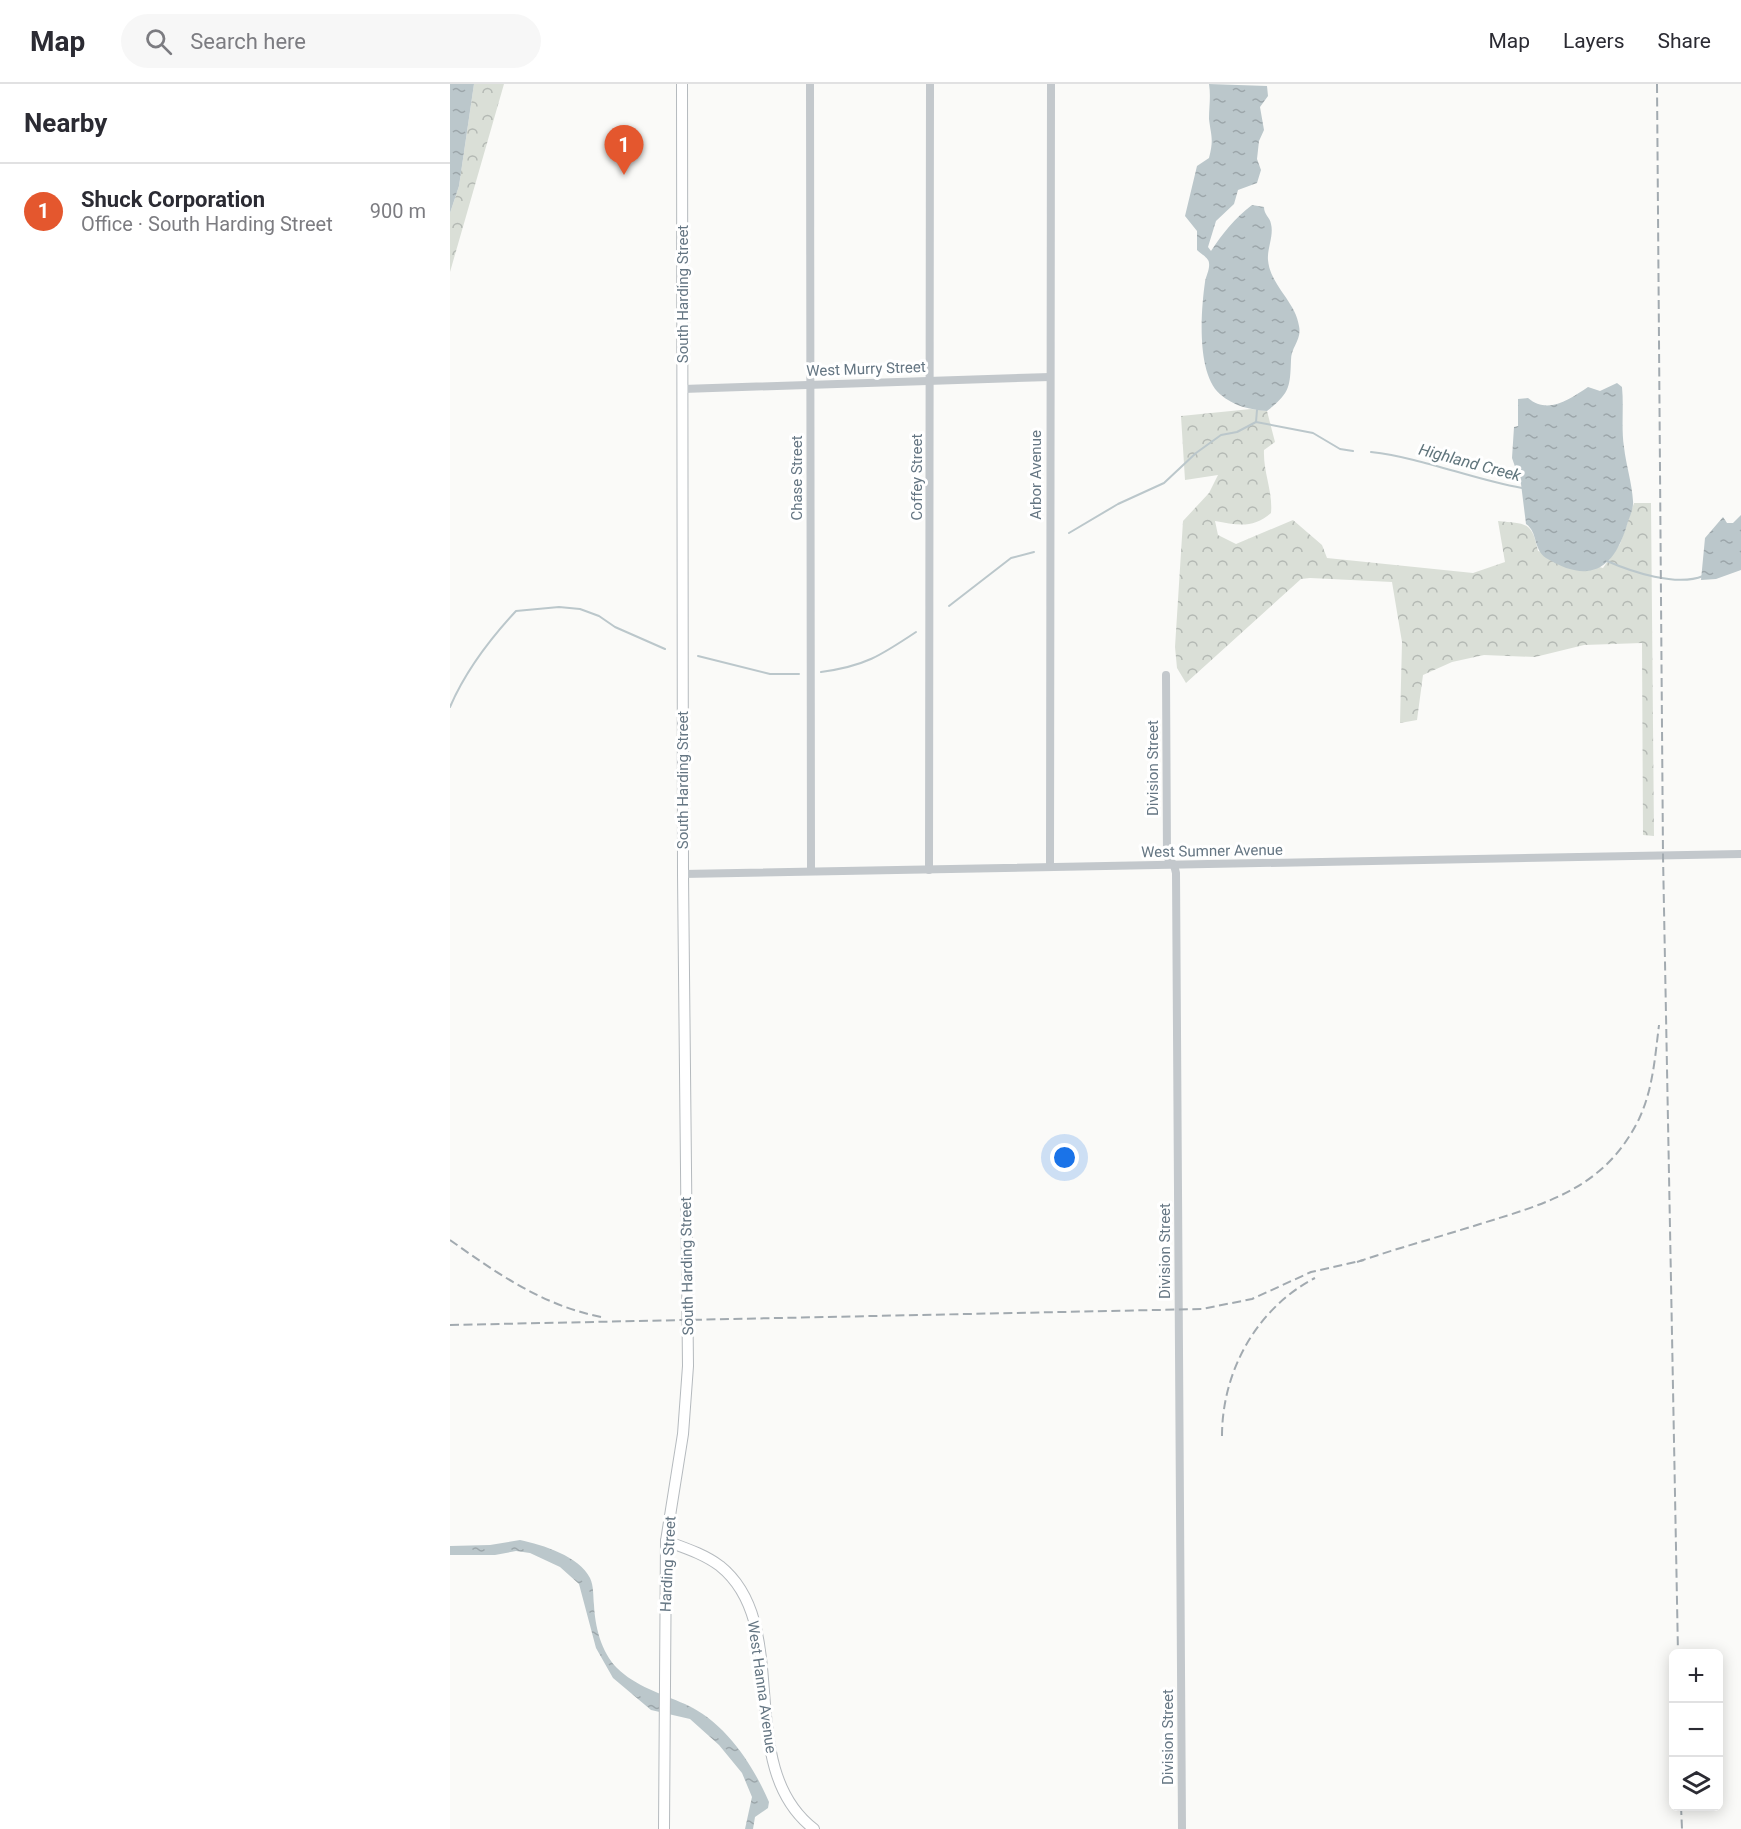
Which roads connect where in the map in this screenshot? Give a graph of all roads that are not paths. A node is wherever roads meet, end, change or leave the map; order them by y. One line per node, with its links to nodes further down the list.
1 (682, 84): 8 (main road, South Harding Street)
2 (810, 84): 7 (street, Chase Street)
3 (930, 84): 6 (street, Coffey Street)
4 (1051, 84): 5 (street, Arbor Avenue)
5 (1050, 377): 6 (street, West Murry Street); 12 (street, Arbor Avenue)
6 (930, 381): 7 (street, West Murry Street); 13 (street, Coffey Street)
7 (811, 384): 8 (street, West Murry Street); 14 (street, Chase Street)
8 (683, 389): 15 (main road, South Harding Street)
9 (1166, 675): 11 (street, Division Street)
10 (1741, 854): 11 (street, West Sumner Avenue)
11 (1174, 865): 12 (street, West Sumner Avenue); 20 (street, Division Street)
12 (1050, 867): 13 (street, West Sumner Avenue)
13 (929, 870): 14 (street, West Sumner Avenue)
14 (812, 871): 15 (street, West Sumner Avenue)
15 (683, 874): 16 (main road, South Harding Street)
16 (676, 1475): 17 (main road, Harding Street)
17 (666, 1541): 18 (main road, Harding Street); 19 (main road, West Hanna Avenue)
18 (664, 1829)
19 (814, 1829)
20 (1182, 1829)

